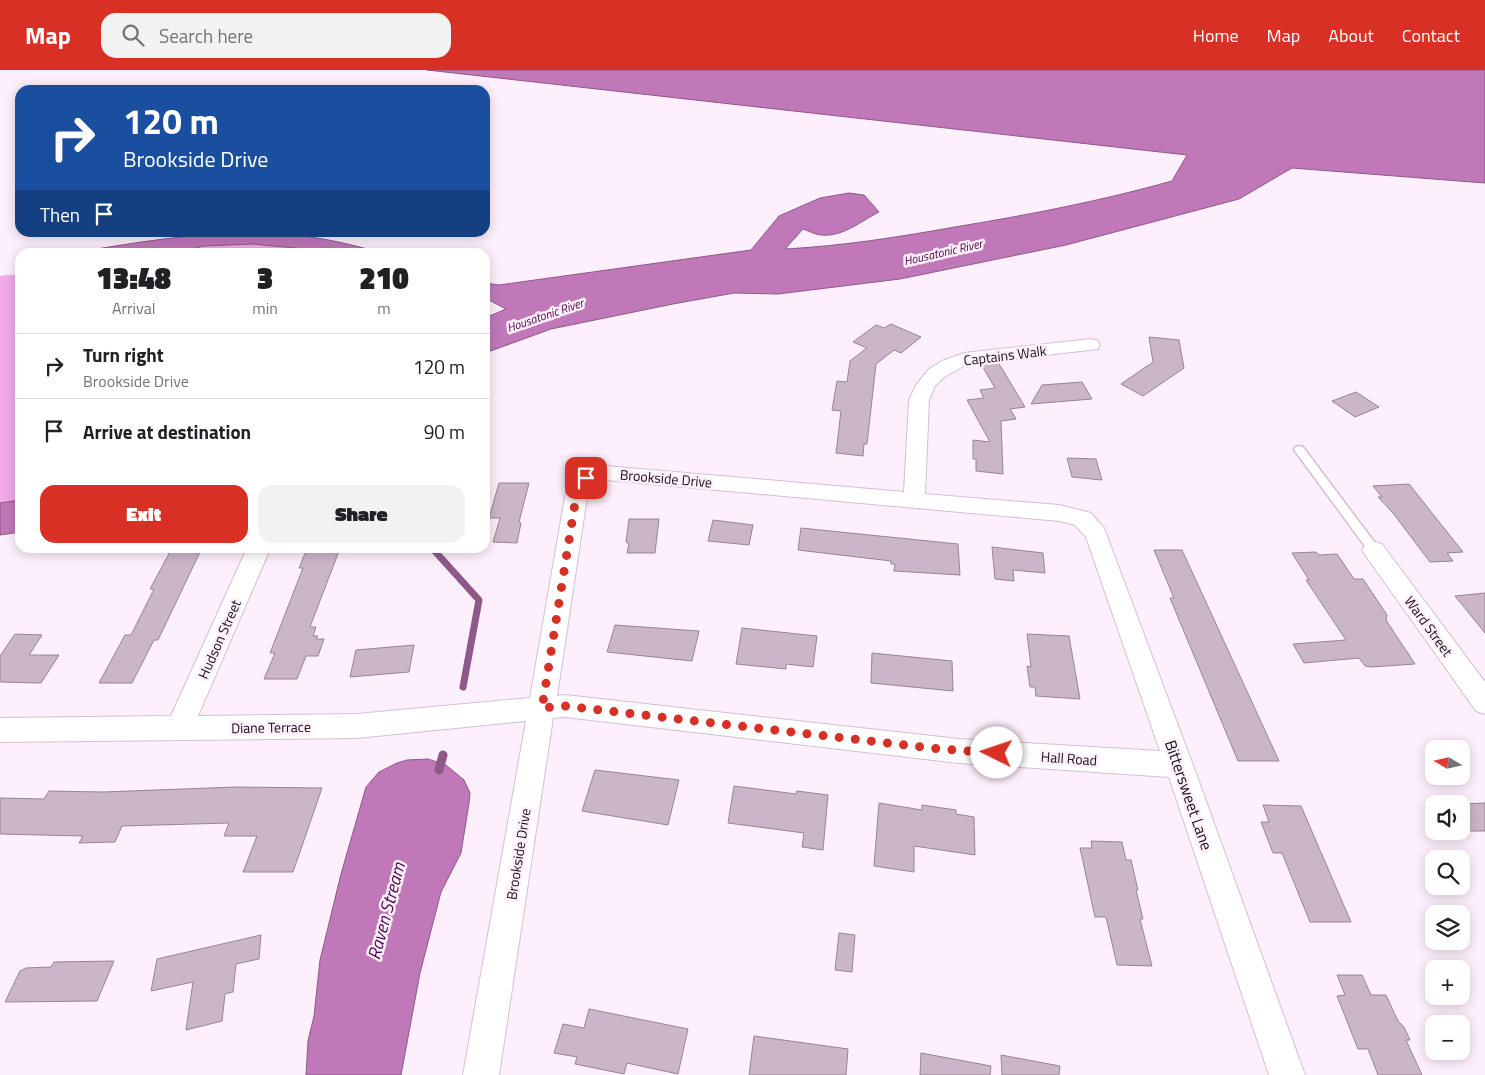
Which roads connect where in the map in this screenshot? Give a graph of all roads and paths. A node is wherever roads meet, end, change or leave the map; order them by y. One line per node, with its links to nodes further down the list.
1 (1091, 345): 3 (street, Captains Walk)
2 (1299, 449): 5 (lane)
3 (914, 502): 4 (street, Brookside Drive); 8 (street, Brookside Drive)
4 (1083, 519): 11 (street, Bittersweet Lane)
5 (1374, 550): 7 (street, Ward Street)
6 (256, 553): 9 (street, Hudson Street)
7 (1485, 703)
8 (542, 708): 9 (street, Diane Terrace); 11 (street, Hall Road); 12 (street, Brookside Drive)
9 (179, 729): 10 (street, Diane Terrace)
10 (0, 730)
11 (1179, 765): 13 (street, Bittersweet Lane)
12 (481, 1075)
13 (1287, 1075)

